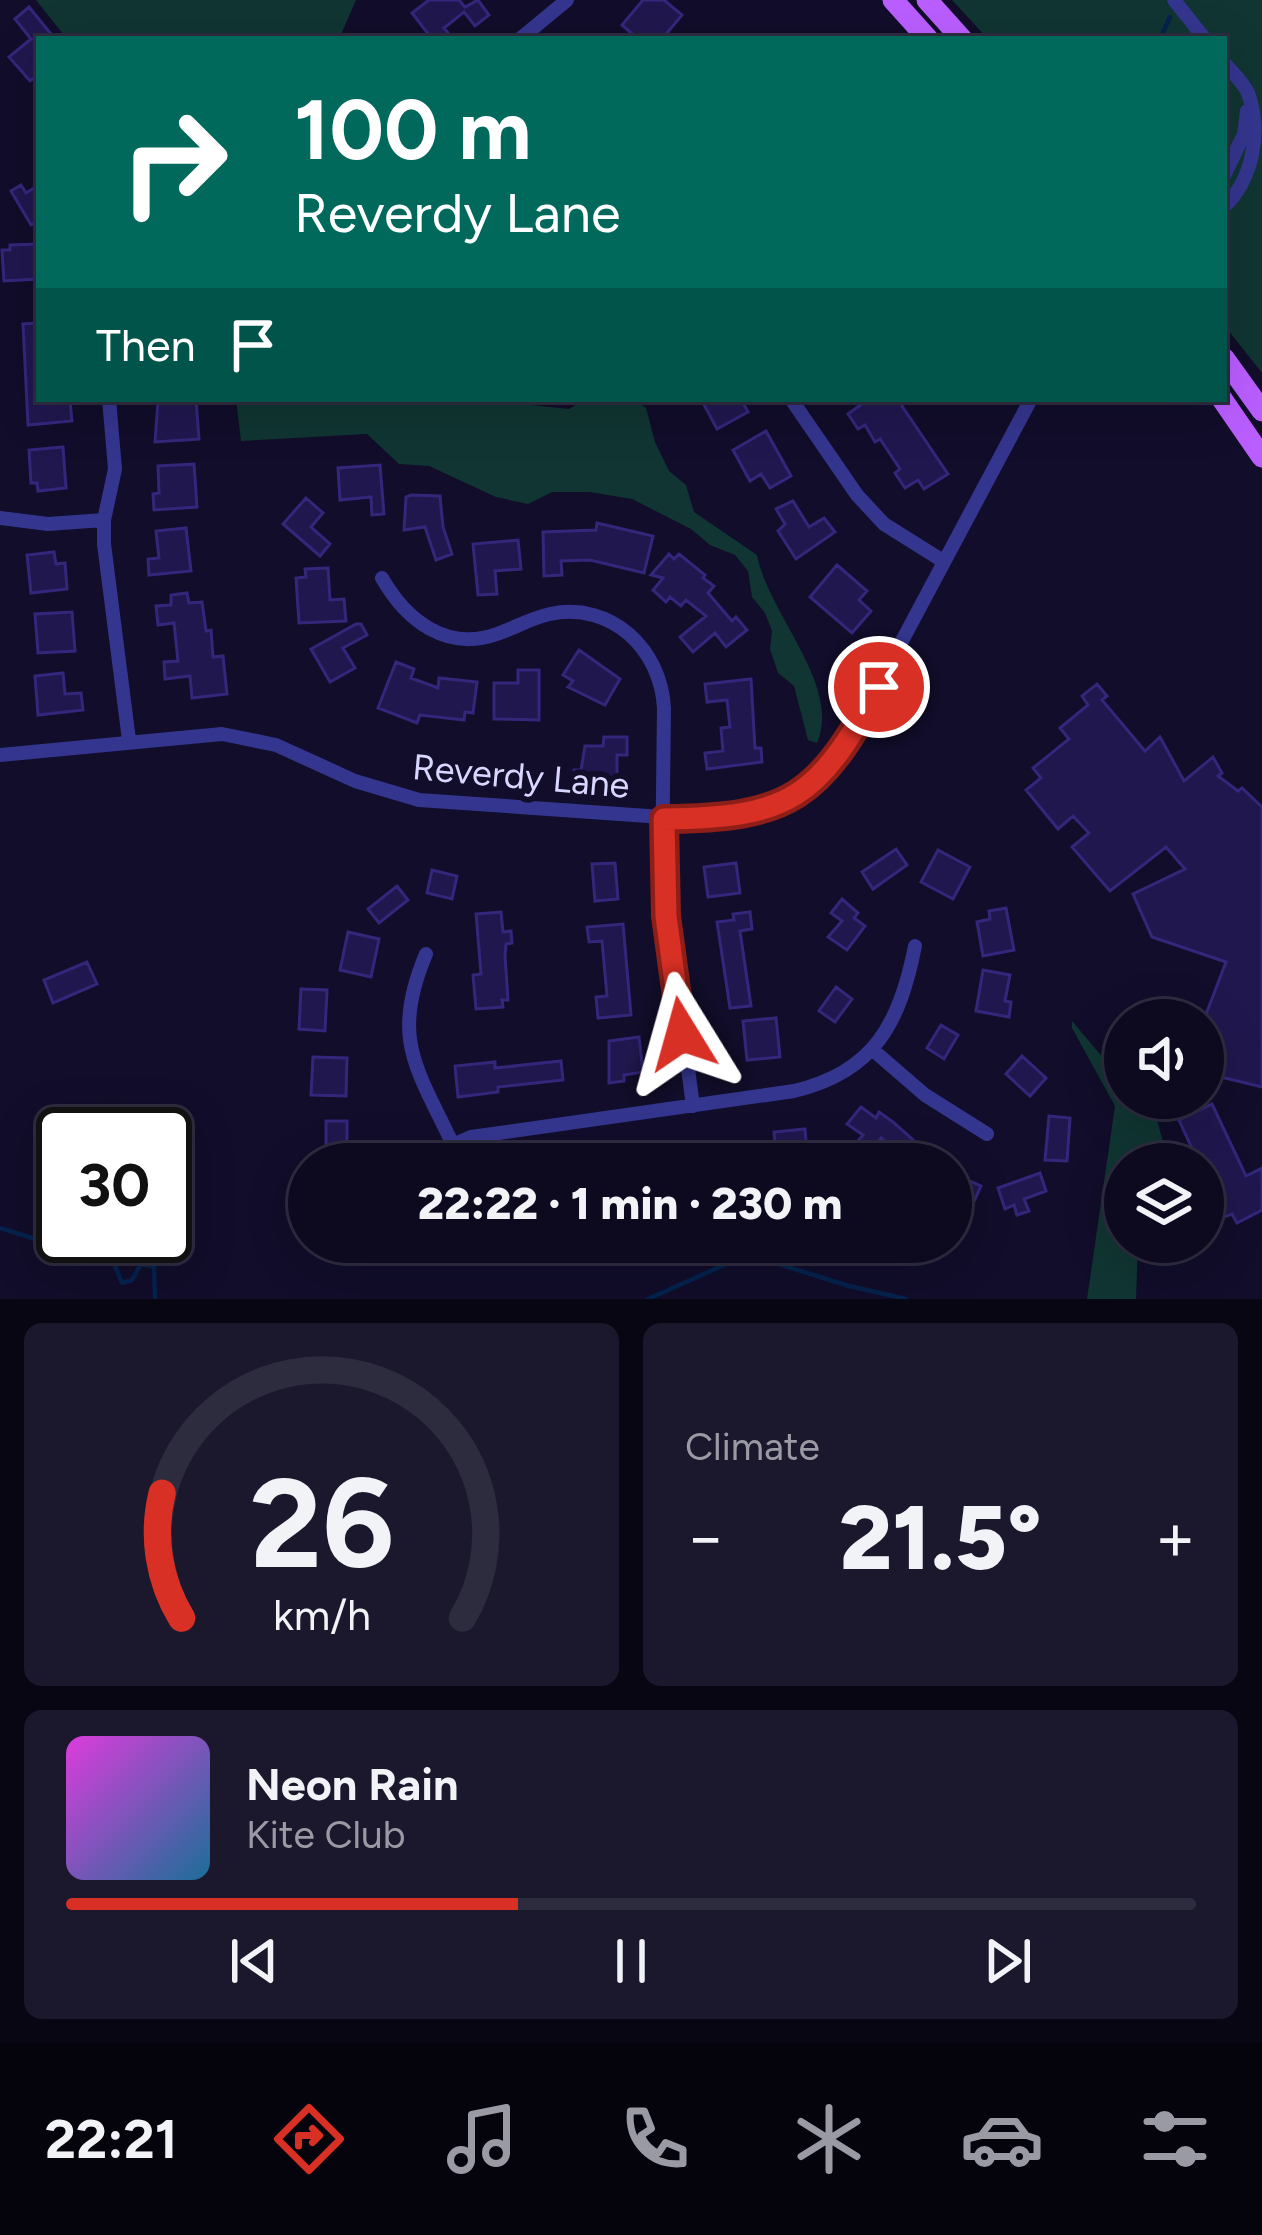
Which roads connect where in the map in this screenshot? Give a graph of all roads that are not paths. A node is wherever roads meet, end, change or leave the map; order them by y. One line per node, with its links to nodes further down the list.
1 (567, 0): 5 (street)
2 (893, 0): 6 (main road)
3 (927, 0): 7 (main road)
4 (1174, 0): 8 (street)
5 (524, 36)
6 (925, 36)
7 (959, 36)
8 (1203, 36)
9 (1227, 67): 10 (street)
10 (1250, 94): 11 (street); 12 (street)
11 (1227, 170)
12 (1227, 204)
13 (1227, 362): 18 (main road)
14 (109, 402): 21 (street)
15 (793, 402): 22 (street)
16 (1029, 402): 22 (street, Reverdy Lane)
17 (1224, 402): 19 (main road)
18 (1262, 411)
19 (1262, 457)
20 (0, 518): 21 (street)
21 (104, 520): 24 (street)
22 (943, 561): 26 (street, Reverdy Lane)
23 (382, 578): 26 (street)
24 (129, 740): 25 (street, Reverdy Lane); 26 (street, Reverdy Lane)
25 (0, 755)
26 (664, 819): 30 (street)
27 (915, 946): 29 (street)
28 (426, 954): 32 (street)
29 (873, 1050): 30 (street); 31 (street)
30 (693, 1106): 33 (street)
31 (987, 1134)
32 (452, 1143)
33 (458, 1143)

